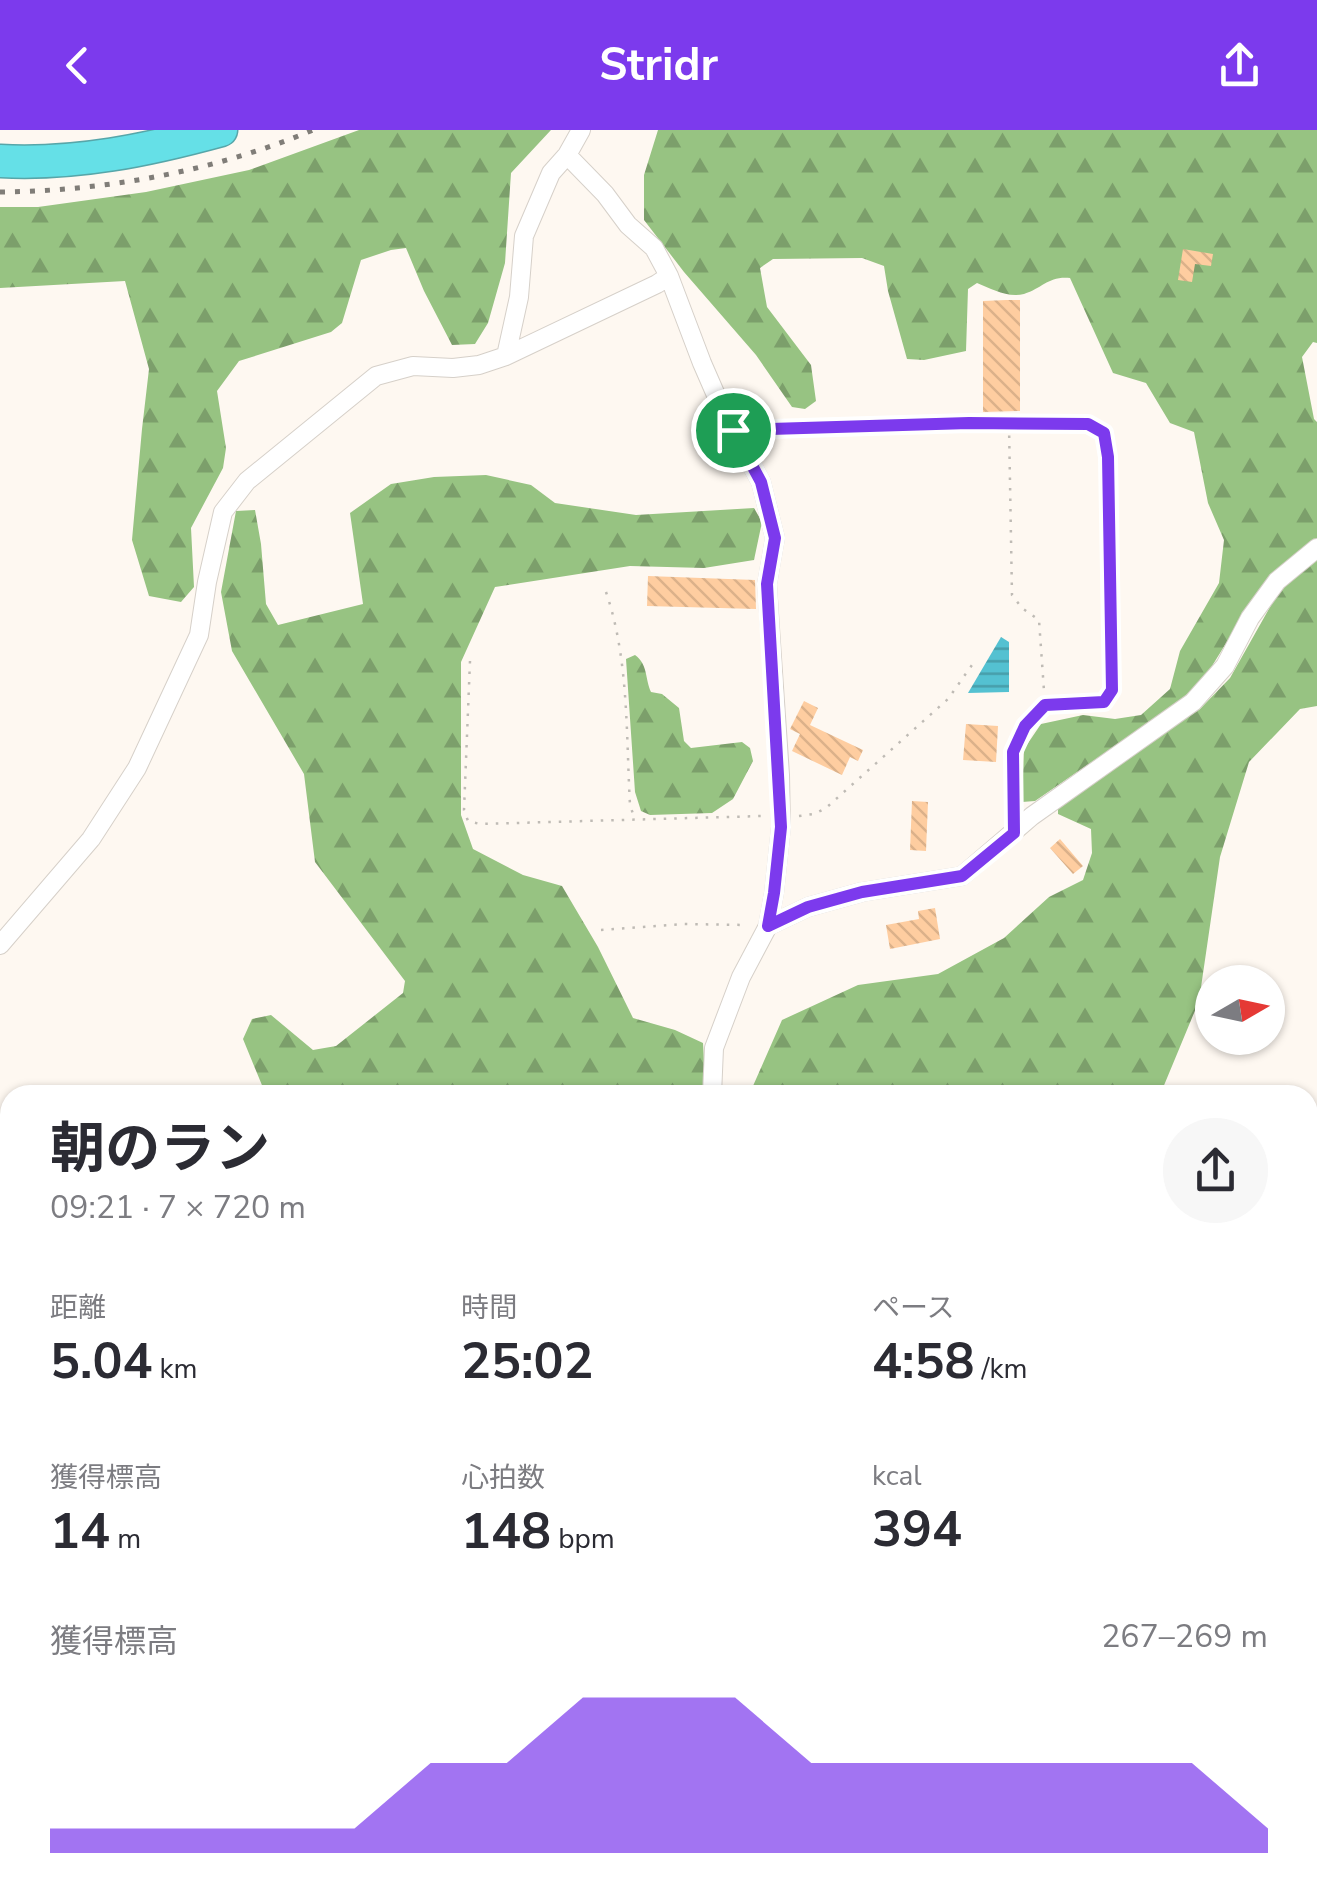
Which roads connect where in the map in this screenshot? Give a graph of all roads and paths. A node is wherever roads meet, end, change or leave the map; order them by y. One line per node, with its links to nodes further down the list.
1 (221, 130): 4 (highway)
2 (581, 130): 3 (street)
3 (567, 155): 5 (street); 6 (street)
4 (0, 161)
5 (669, 276): 6 (street); 8 (street)
6 (506, 356): 19 (street)
7 (1009, 423): 8 (path); 13 (path); 13 (path)
8 (733, 430): 14 (street)
9 (1317, 548): 16 (street)
10 (606, 592): 15 (path)
11 (470, 660): 15 (path)
12 (972, 665): 14 (path)
13 (1045, 705): 16 (path)
14 (781, 819): 15 (path); 17 (street)
15 (635, 820)
16 (1014, 833): 17 (street)
17 (768, 926): 18 (path); 20 (street)
18 (601, 930)
19 (0, 945)
20 (712, 1085)

